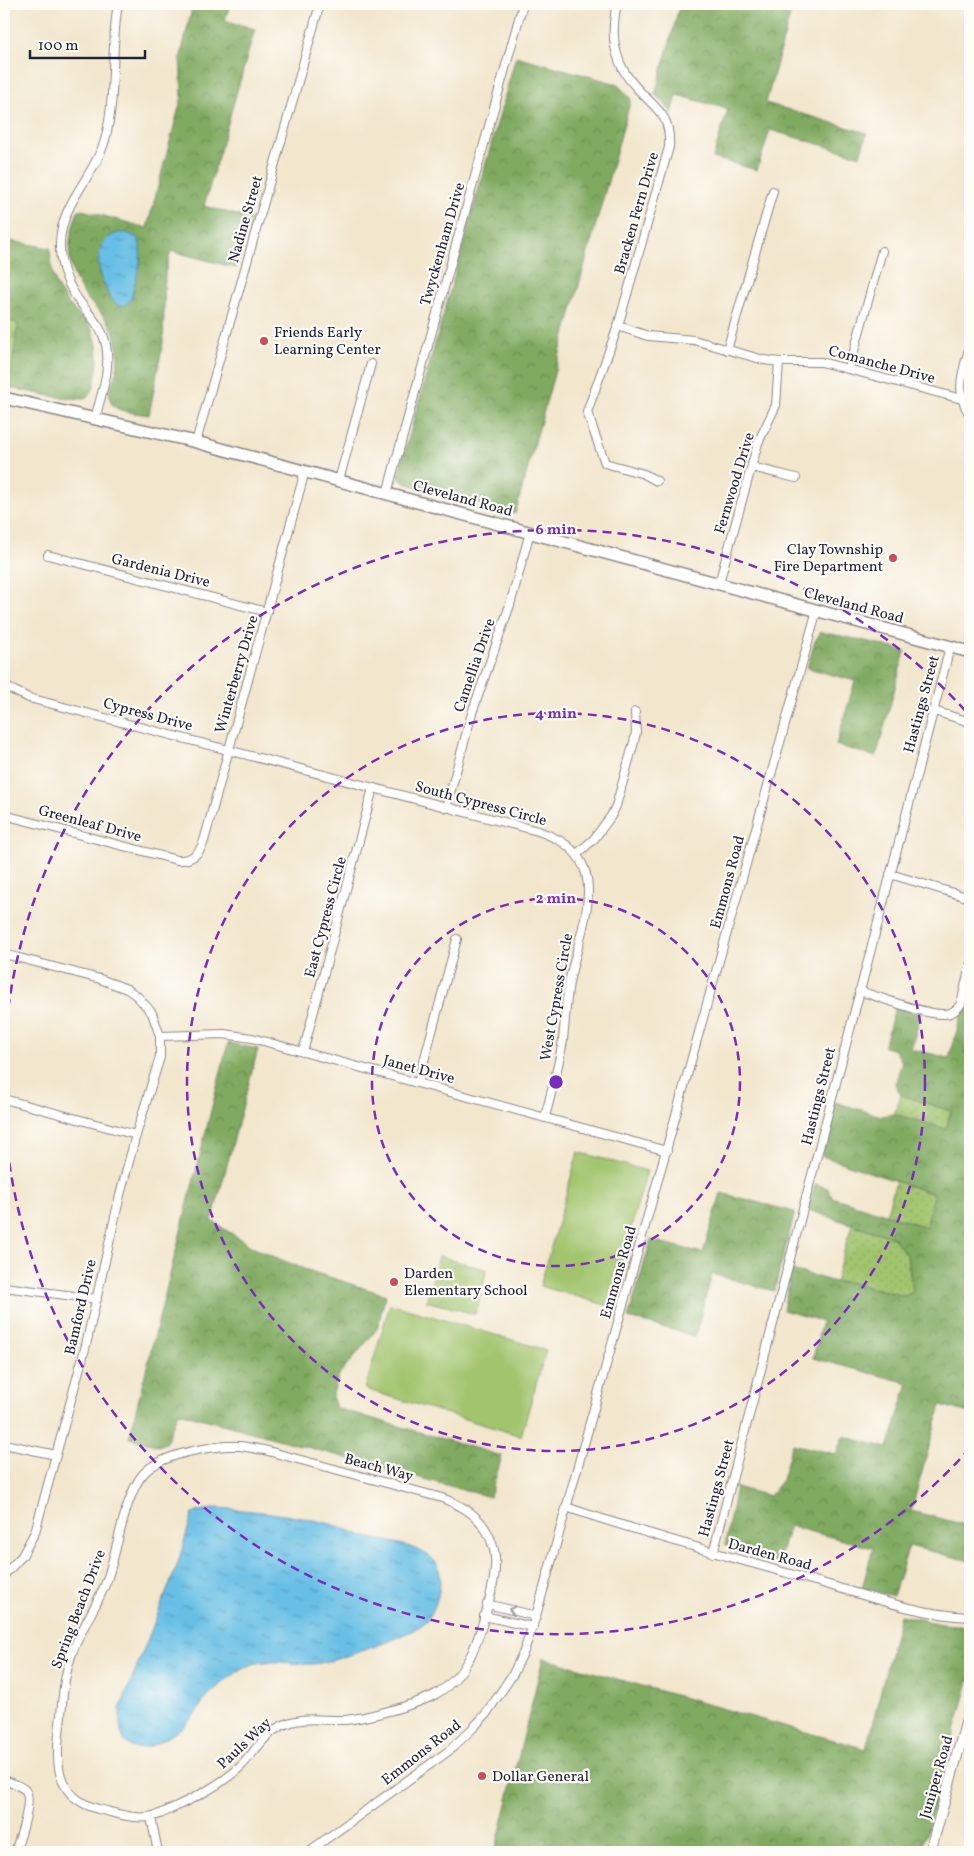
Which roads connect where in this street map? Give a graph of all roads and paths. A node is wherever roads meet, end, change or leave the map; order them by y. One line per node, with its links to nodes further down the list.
1 (118, 4): 16 (street)
2 (320, 4): 17 (street, Nadine Street)
3 (522, 4): 23 (street, Twyckenham Drive)
4 (617, 4): 7 (street, Bracken Fern Drive)
5 (773, 191): 9 (street)
6 (882, 251): 12 (street)
7 (618, 326): 9 (street, Comanche Drive); 22 (street, Bracken Fern Drive)
8 (970, 346): 14 (street)
9 (728, 350): 10 (street, Comanche Drive)
10 (779, 362): 12 (street, Comanche Drive); 18 (street, Fernwood Drive)
11 (372, 364): 21 (street)
12 (849, 369): 14 (street, Comanche Drive)
13 (4, 398): 16 (main road, Cleveland Road)
14 (962, 399): 15 (street)
15 (970, 415)
16 (95, 419): 17 (main road, Cleveland Road)
17 (196, 442): 19 (main road, Cleveland Road)
18 (752, 467): 20 (street); 26 (street, Fernwood Drive)
19 (305, 471): 21 (main road, Cleveland Road); 28 (street, Winterberry Drive)
20 (796, 478)
21 (339, 480): 23 (main road, Cleveland Road)
22 (657, 481)
23 (386, 493): 24 (main road, Cleveland Road)
24 (530, 532): 26 (main road, Cleveland Road); 37 (street, Camellia Drive)
25 (48, 555): 28 (street, Gardenia Drive)
26 (719, 583): 27 (main road, Cleveland Road)
27 (817, 610): 29 (main road, Cleveland Road); 53 (street, Emmons Road)
28 (267, 612): 35 (street, Winterberry Drive)
29 (950, 647): 30 (main road, Cleveland Road); 33 (street, Hastings Street)
30 (970, 652)
31 (4, 686): 35 (street, Cypress Drive)
32 (635, 712): 39 (street)
33 (934, 712): 34 (street); 41 (street, Hastings Street)
34 (970, 722)
35 (229, 749): 36 (street, Cypress Drive); 40 (street, Winterberry Drive)
36 (373, 788): 37 (street, South Cypress Circle); 48 (street, East Cypress Circle)
37 (446, 808): 39 (street, South Cypress Circle)
38 (4, 815): 40 (street, Greenleaf Drive)
39 (576, 854): 51 (street, West Cypress Circle)
40 (169, 858)
41 (890, 874): 42 (street); 46 (street, Hastings Street)
42 (970, 898)
43 (457, 939): 49 (street)
44 (4, 954): 47 (street)
45 (970, 966): 46 (street)
46 (859, 991): 60 (street, Hastings Street)
47 (160, 1036): 48 (street, Janet Drive); 52 (street, Bamford Drive)
48 (303, 1052): 49 (street, Janet Drive)
49 (418, 1083): 51 (street, Janet Drive)
50 (4, 1099): 52 (street)
51 (545, 1118): 53 (street, Janet Drive)
52 (136, 1136): 55 (street, Bamford Drive)
53 (667, 1151): 59 (street, Emmons Road)
54 (4, 1287): 55 (street)
55 (97, 1299): 57 (street, Bamford Drive)
56 (4, 1444): 57 (street)
57 (56, 1455): 61 (street, Bamford Drive)
58 (180, 1455): 62 (street, Beach Way); 69 (street, Spring Beach Drive)
59 (566, 1507): 60 (street, Darden Road); 64 (street, Emmons Road)
60 (714, 1553): 65 (street, Darden Road)
61 (4, 1575)
62 (487, 1604): 63 (street, Beach Way); 64 (street, one-way to 62)
63 (484, 1616): 66 (street); 69 (street, Pauls Way)
64 (536, 1616): 66 (street, Emmons Road)
65 (970, 1617)
66 (533, 1627): 72 (street, Emmons Road)
67 (970, 1709): 73 (street, Juniper Road)
68 (4, 1780): 70 (street)
69 (152, 1818): 71 (street)
70 (16, 1852)
71 (158, 1852)
72 (308, 1852)
73 (930, 1852)

